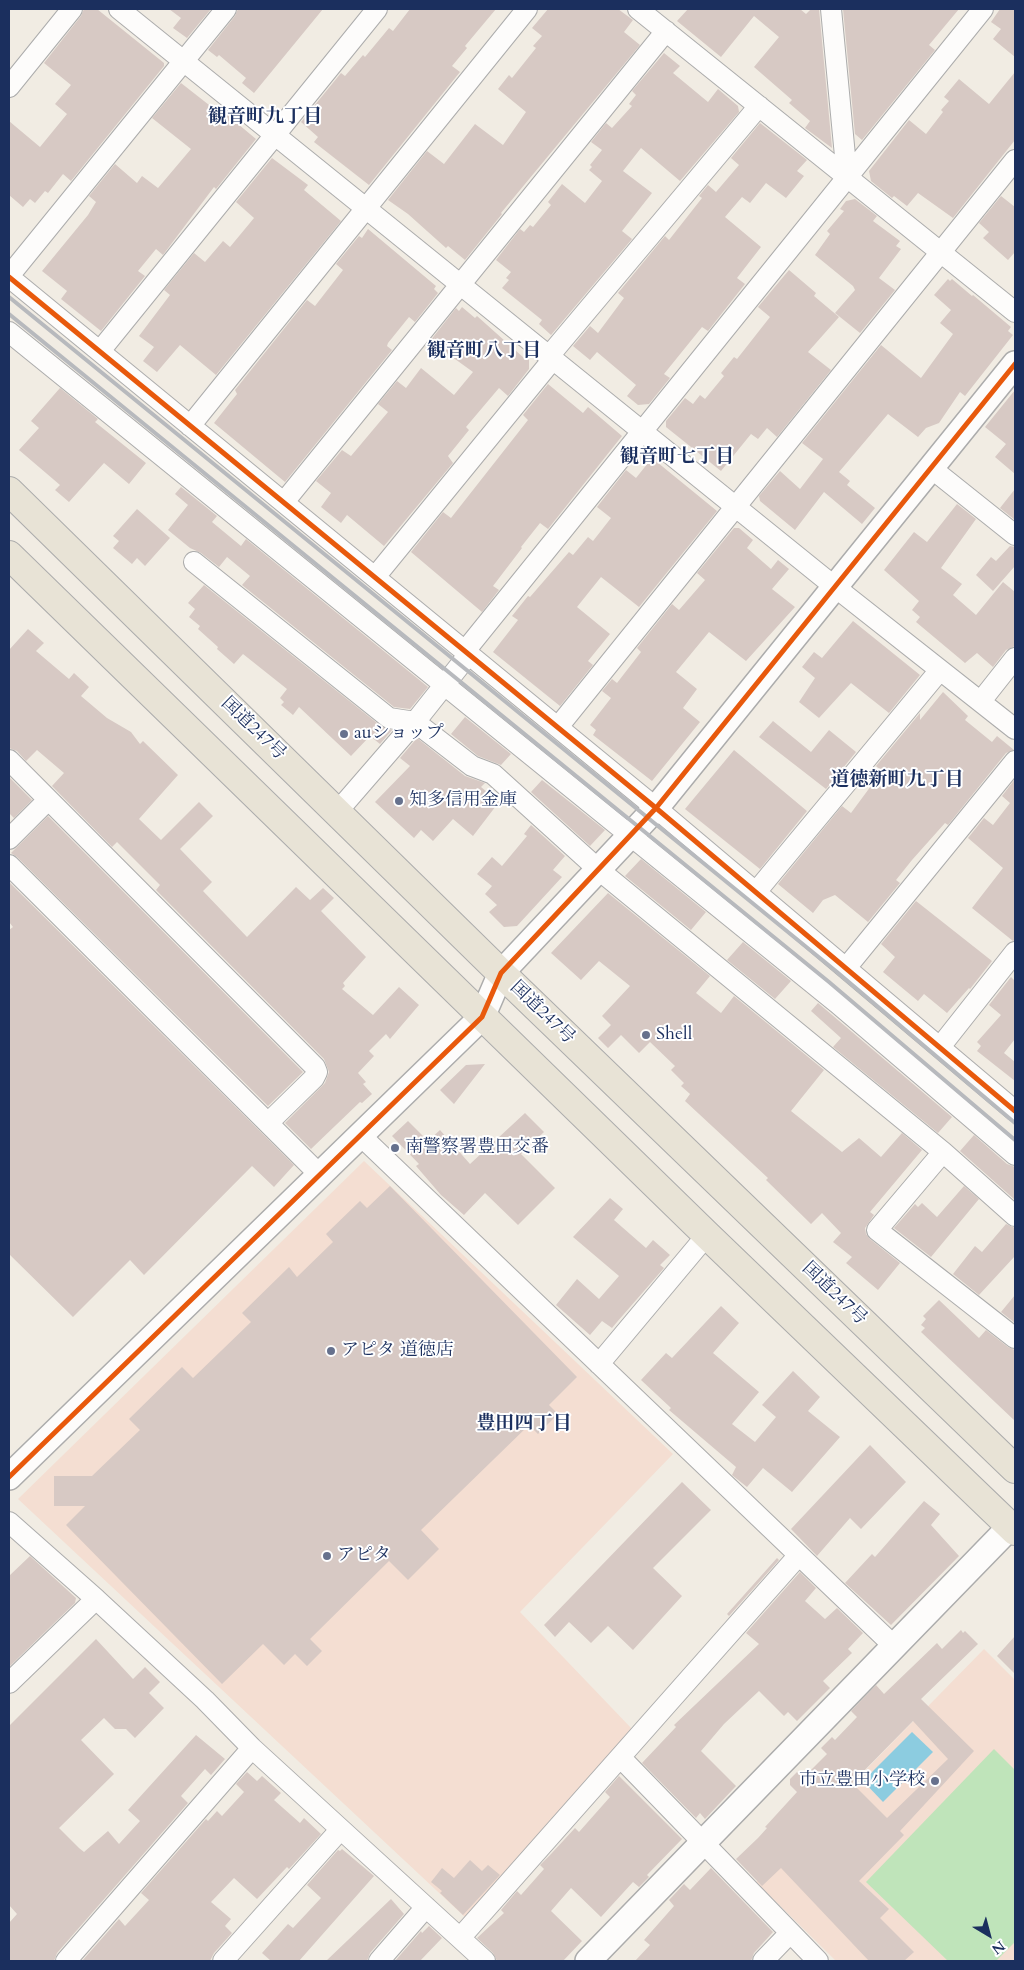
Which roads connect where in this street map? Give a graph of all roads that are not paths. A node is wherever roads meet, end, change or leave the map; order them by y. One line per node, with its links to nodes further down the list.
1 (72, 9): 11 (street)
2 (119, 9): 10 (street)
3 (226, 9): 10 (street)
4 (377, 9): 13 (street)
5 (526, 9): 16 (street)
6 (638, 9): 9 (street)
7 (831, 9): 15 (street)
8 (983, 9): 15 (street)
9 (666, 31): 12 (street); 19 (street)
10 (183, 61): 13 (street); 18 (street)
11 (9, 87)
12 (759, 106): 15 (street); 23 (street)
13 (275, 135): 16 (street); 22 (street)
14 (1015, 160): 17 (street)
15 (847, 177): 17 (street); 26 (street)
16 (366, 208): 19 (street); 25 (street)
17 (941, 252): 20 (street); 30 (street)
18 (9, 276): 22 (street)
19 (460, 284): 23 (street); 29 (street)
20 (1015, 312)
21 (9, 332): 39 (street)
22 (100, 352): 25 (street)
23 (551, 357): 26 (street); 34 (street)
24 (1015, 364): 27 (street)
25 (190, 426): 29 (street)
26 (643, 432): 30 (street); 36 (street)
27 (931, 468): 31 (street); 35 (street)
28 (9, 491): 48 (highway, 国道247号)
29 (284, 502): 34 (street)
30 (736, 507): 35 (street); 42 (street)
31 (1015, 535)
32 (9, 555): 57 (highway)
33 (194, 562): 41 (street)
34 (375, 577): 36 (street)
35 (835, 587): 38 (street); 47 (street)
36 (467, 653): 39 (street); 42 (street)
37 (1015, 658): 40 (street)
38 (940, 670): 40 (street); 53 (street)
39 (444, 687): 41 (street); 49 (street)
40 (981, 701): 43 (street)
41 (416, 722): 48 (street); 52 (street)
42 (558, 727): 47 (street)
43 (1015, 729)
44 (9, 760): 46 (street)
45 (1015, 761): 55 (street)
46 (48, 800): 50 (street); 60 (street)
47 (656, 808): 49 (street); 53 (street)
48 (337, 812): 56 (highway, 国道247号)
49 (630, 837): 52 (street); 63 (street)
50 (9, 839)
51 (9, 865): 60 (street)
52 (599, 870): 56 (street); 62 (street)
53 (756, 892): 55 (street)
54 (1015, 952): 58 (street)
55 (846, 968): 58 (street)
56 (501, 972): 57 (street); 69 (highway, 国道247号)
57 (482, 1017): 61 (street); 66 (highway)
58 (940, 1047): 59 (street)
59 (1015, 1110)
60 (268, 1122): 64 (street)
61 (361, 1136): 64 (street); 68 (street)
62 (943, 1152): 65 (street); 67 (street)
63 (1015, 1155)
64 (320, 1176): 70 (street)
65 (1015, 1216)
66 (707, 1235): 68 (street); 72 (highway)
67 (1015, 1338)
68 (599, 1364): 73 (street)
69 (1015, 1469)
70 (9, 1477)
71 (9, 1522): 74 (street)
72 (1014, 1527): 75 (street)
73 (799, 1555): 75 (street); 78 (street)
74 (96, 1599): 76 (street); 77 (street)
75 (895, 1646): 80 (street)
76 (9, 1683)
77 (252, 1748): 79 (street); 84 (street)
78 (621, 1758): 80 (street); 83 (street)
79 (340, 1830): 81 (street); 85 (street)
80 (702, 1842): 82 (street); 88 (street)
81 (426, 1907): 83 (street); 86 (street)
82 (790, 1933): 89 (street); 90 (street)
83 (460, 1938): 87 (street)
84 (66, 1961)
85 (223, 1961)
86 (379, 1961)
87 (485, 1961)
88 (588, 1961)
89 (763, 1961)
90 (818, 1961)

